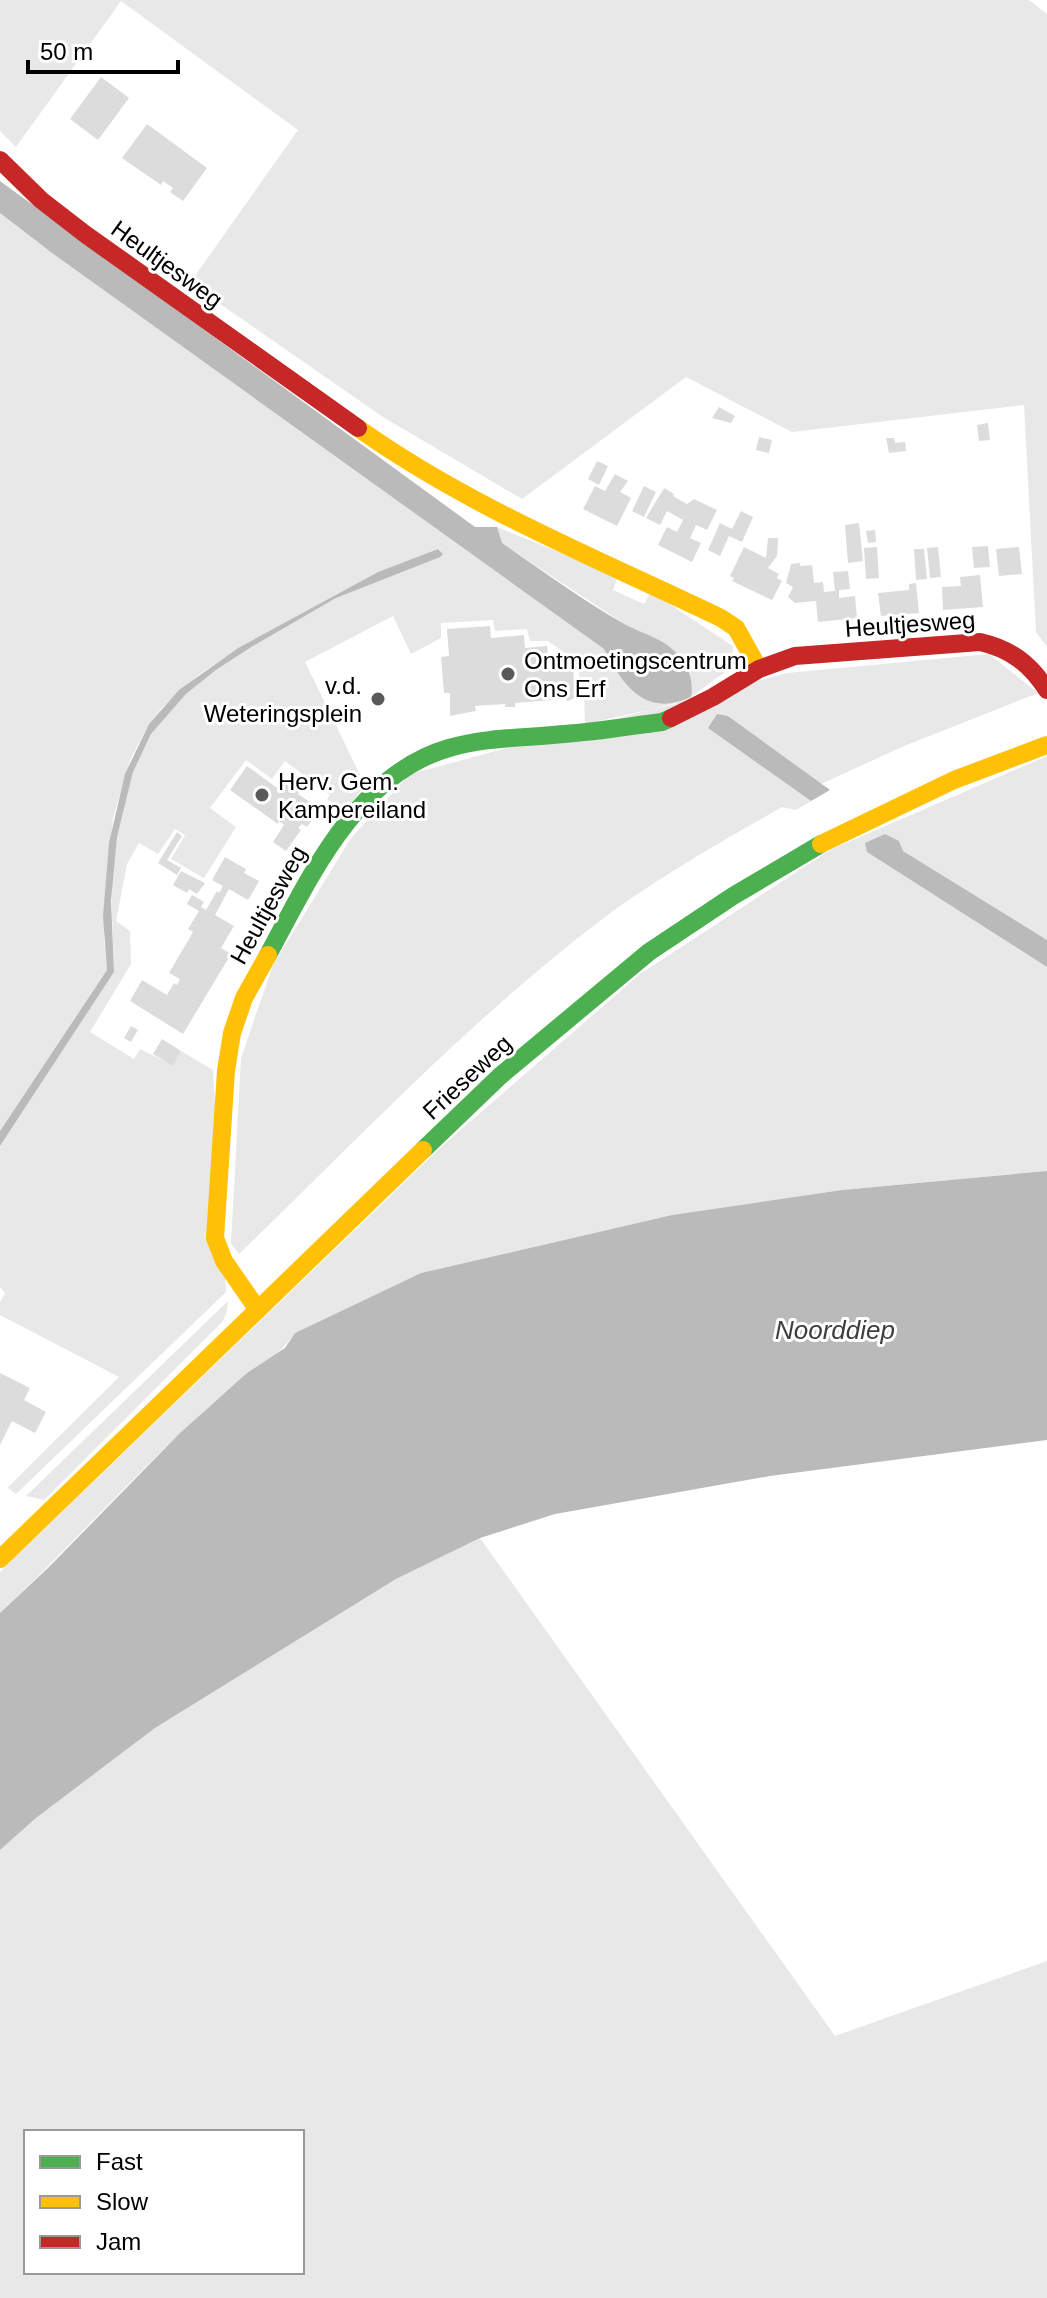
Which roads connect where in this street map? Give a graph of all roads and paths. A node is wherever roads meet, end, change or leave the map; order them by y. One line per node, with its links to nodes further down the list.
1 (0, 160): 2 (street, Heultjesweg)
2 (759, 669): 3 (street, Heultjesweg); 5 (street, Heultjesweg)
3 (1047, 690)
4 (1047, 745): 5 (street, Frieseweg)
5 (258, 1310): 6 (street, Frieseweg)
6 (0, 1559)

